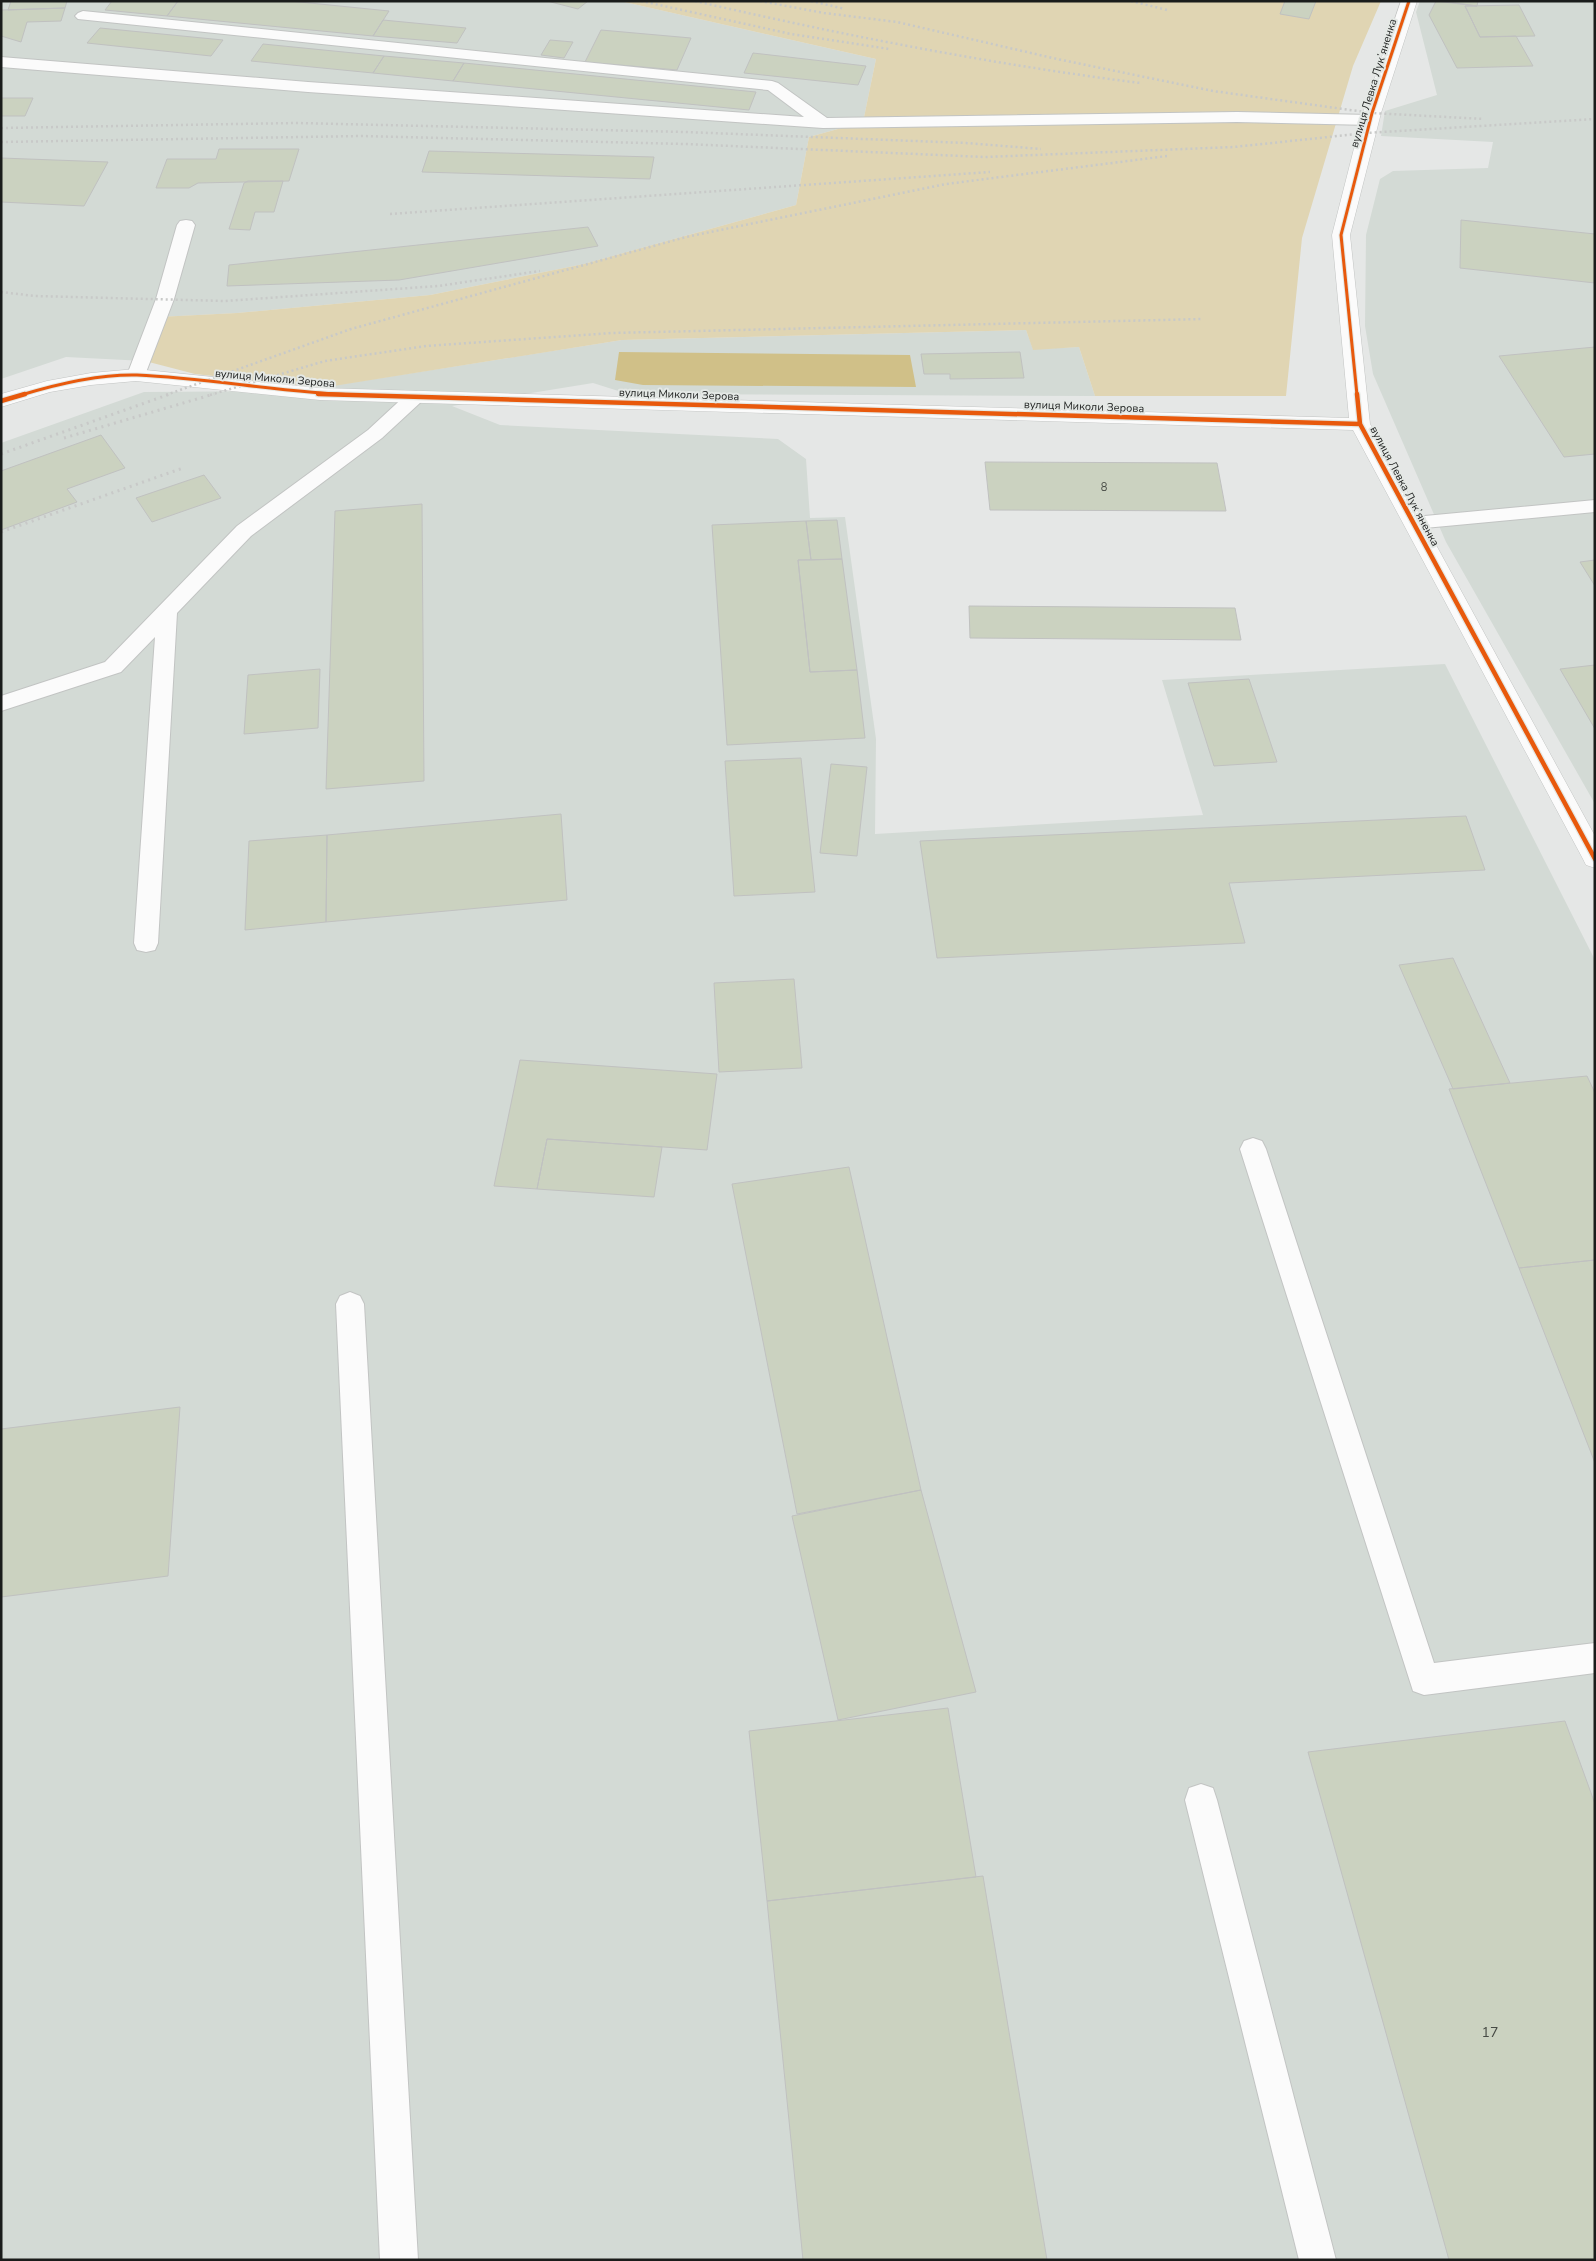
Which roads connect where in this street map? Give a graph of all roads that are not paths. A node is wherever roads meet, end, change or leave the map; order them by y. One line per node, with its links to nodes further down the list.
1 (1409, 1): 4 (street, вулиця Левка Лукʼяненка)
2 (83, 16): 5 (lane)
3 (1, 62): 5 (lane)
4 (1370, 120): 5 (lane); 10 (street, вулиця Левка Лукʼяненка)
5 (823, 122)
6 (186, 225): 7 (lane)
7 (136, 375): 8 (street, вулиця Миколи Зерова); 9 (street, вулиця Миколи Зерова)
8 (415, 397): 10 (street, вулиця Миколи Зерова); 13 (lane)
9 (1, 401)
10 (1360, 424): 12 (street, вулиця Левка Лукʼяненка)
11 (1595, 506): 12 (lane)
12 (1414, 524): 15 (street, вулиця Левка Лукʼяненка)
13 (167, 610): 14 (lane); 16 (lane)
14 (1, 704)
15 (1595, 859)
16 (146, 943)
17 (1253, 1149): 19 (lane)
18 (350, 1304): 21 (lane)
19 (1595, 1658)
20 (1201, 1800): 22 (lane)
21 (399, 2260)
22 (1318, 2260)

